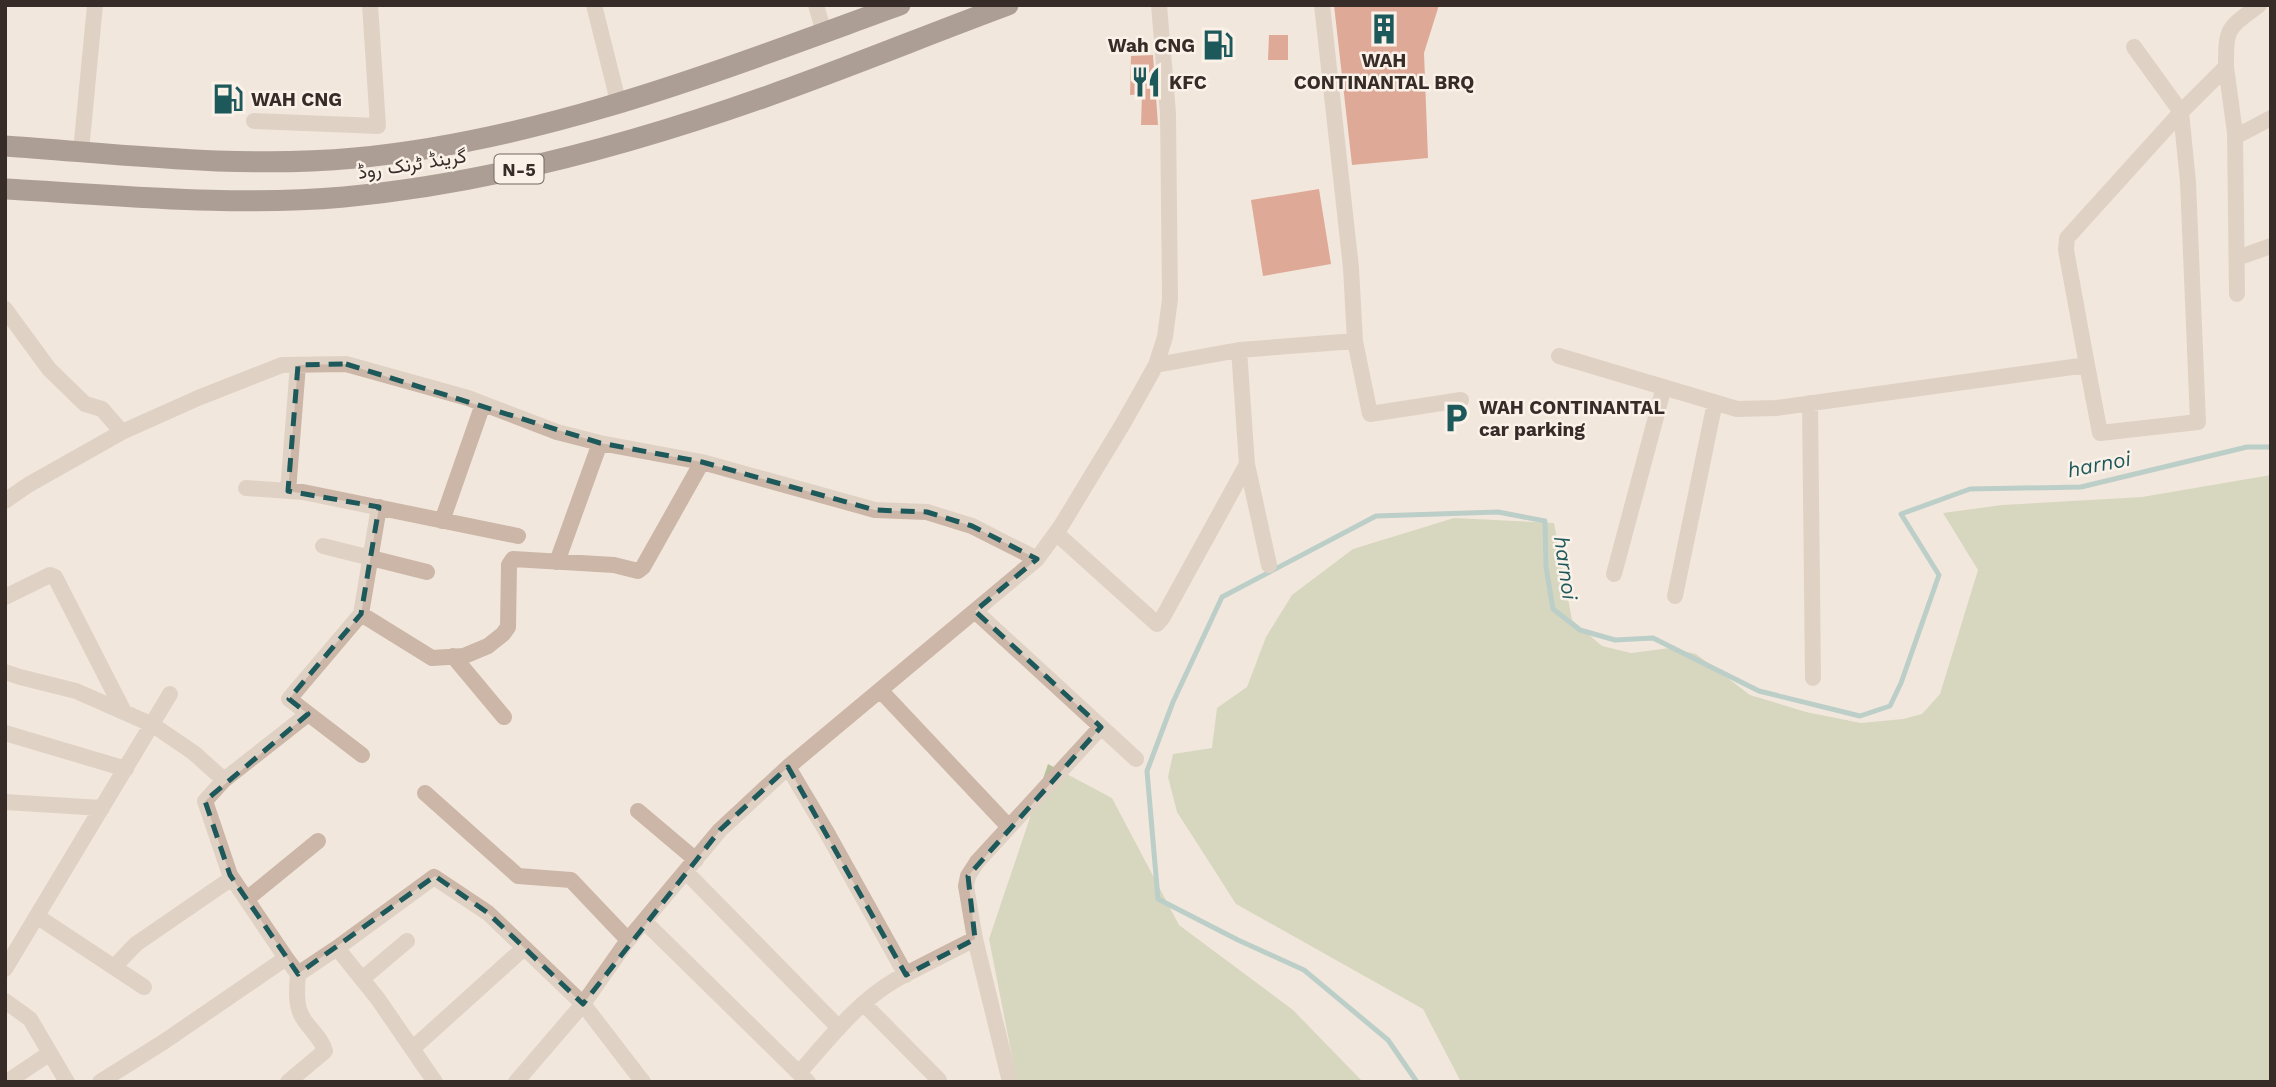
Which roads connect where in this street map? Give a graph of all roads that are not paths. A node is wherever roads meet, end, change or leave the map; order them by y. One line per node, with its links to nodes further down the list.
1 (95, 5): 19 (street)
2 (370, 5): 16 (street)
3 (594, 5): 13 (street)
4 (816, 5): 10 (street)
5 (900, 5): 10 (highway, گرینڈ ٹرنک روڈ / N-5)
6 (1008, 5): 20 (highway, گرینڈ ٹرنک روڈ / N-5)
7 (1159, 5): 29 (street)
8 (1322, 5): 25 (street)
9 (2259, 5): 12 (street)
10 (824, 33): 13 (highway, گرینڈ ٹرنک روڈ / N-5)
11 (2134, 47): 14 (street)
12 (2226, 67): 14 (street); 17 (street)
13 (619, 105): 19 (highway, گرینڈ ٹرنک روڈ / N-5)
14 (2181, 113): 30 (street); 30 (street)
15 (2271, 118): 17 (street)
16 (254, 121)
17 (2235, 137): 22 (street)
18 (5, 146): 19 (highway, گرینڈ ٹرنک روڈ / N-5)
19 (81, 151)
20 (5, 189)
21 (2271, 246): 22 (street)
22 (2236, 258): 23 (street)
23 (2237, 294)
24 (5, 309): 36 (street)
25 (1355, 341): 26 (street); 32 (street)
26 (1239, 350): 29 (street); 39 (street)
27 (1559, 356): 31 (street)
28 (298, 365): 35 (street); 36 (street); 41 (street)
29 (1156, 365): 45 (street)
30 (2087, 365): 34 (street)
31 (1664, 387): 33 (street); 53 (street)
32 (1461, 400)
33 (1715, 402): 34 (street); 54 (street)
34 (1810, 403): 60 (street)
35 (483, 404): 37 (street); 44 (street)
36 (122, 432): 42 (street)
37 (600, 443): 38 (street); 50 (street)
38 (702, 462): 49 (street); 50 (street)
39 (1247, 464): 45 (street); 51 (street)
40 (246, 488): 41 (street)
41 (288, 491): 43 (street)
42 (5, 501)
43 (379, 507): 44 (street); 48 (street)
44 (442, 520): 46 (street)
45 (1056, 533): 49 (street)
46 (518, 536)
47 (323, 546): 48 (street)
48 (371, 558): 52 (street); 57 (street)
49 (1037, 559): 56 (street)
50 (557, 562): 58 (street)
51 (1269, 565)
52 (427, 572)
53 (1614, 574)
54 (1675, 596)
55 (5, 597): 63 (street)
56 (975, 611): 61 (street); 67 (street)
57 (361, 614): 58 (street); 64 (street)
58 (453, 656): 65 (street)
59 (5, 672): 63 (street)
60 (1812, 678)
61 (880, 690): 71 (street); 78 (street)
62 (170, 694): 66 (street)
63 (124, 712): 66 (street)
64 (308, 714): 69 (street); 73 (street)
65 (503, 717)
66 (153, 725): 72 (street); 73 (street)
67 (1101, 727): 70 (street); 78 (street)
68 (5, 733): 72 (street)
69 (362, 755)
70 (1136, 759)
71 (788, 767): 80 (street); 94 (street)
72 (126, 769): 76 (street)
73 (224, 780): 81 (street)
74 (425, 793): 86 (street)
75 (5, 802): 76 (street)
76 (102, 808): 83 (street)
77 (638, 811): 80 (street)
78 (1009, 827): 85 (street)
79 (318, 841): 82 (street)
80 (691, 866): 84 (street); 100 (street)
81 (232, 878): 82 (street); 92 (street)
82 (247, 899): 90 (street)
83 (38, 917): 91 (street); 92 (street)
84 (645, 922): 86 (street); 103 (street)
85 (975, 939): 94 (street); 112 (street)
86 (628, 940): 98 (street)
87 (407, 941): 95 (street)
88 (337, 948): 89 (street); 93 (street); 95 (street)
89 (524, 948): 98 (street); 101 (street)
90 (286, 958): 93 (street); 107 (street)
91 (8, 960)
92 (114, 967): 96 (street)
93 (298, 974): 108 (street)
94 (906, 975): 99 (street)
95 (362, 979): 101 (street)
96 (144, 988)
97 (5, 1001): 102 (street)
98 (583, 1004): 110 (street); 111 (street)
99 (864, 1004): 100 (street); 104 (street)
100 (839, 1028): 103 (street)
101 (412, 1049): 109 (street)
102 (50, 1053): 105 (street); 106 (street)
103 (803, 1077)
104 (939, 1080)
105 (6, 1082)
106 (67, 1082)
107 (100, 1082)
108 (288, 1082)
109 (435, 1082)
110 (516, 1082)
111 (643, 1082)
112 (1010, 1082)

